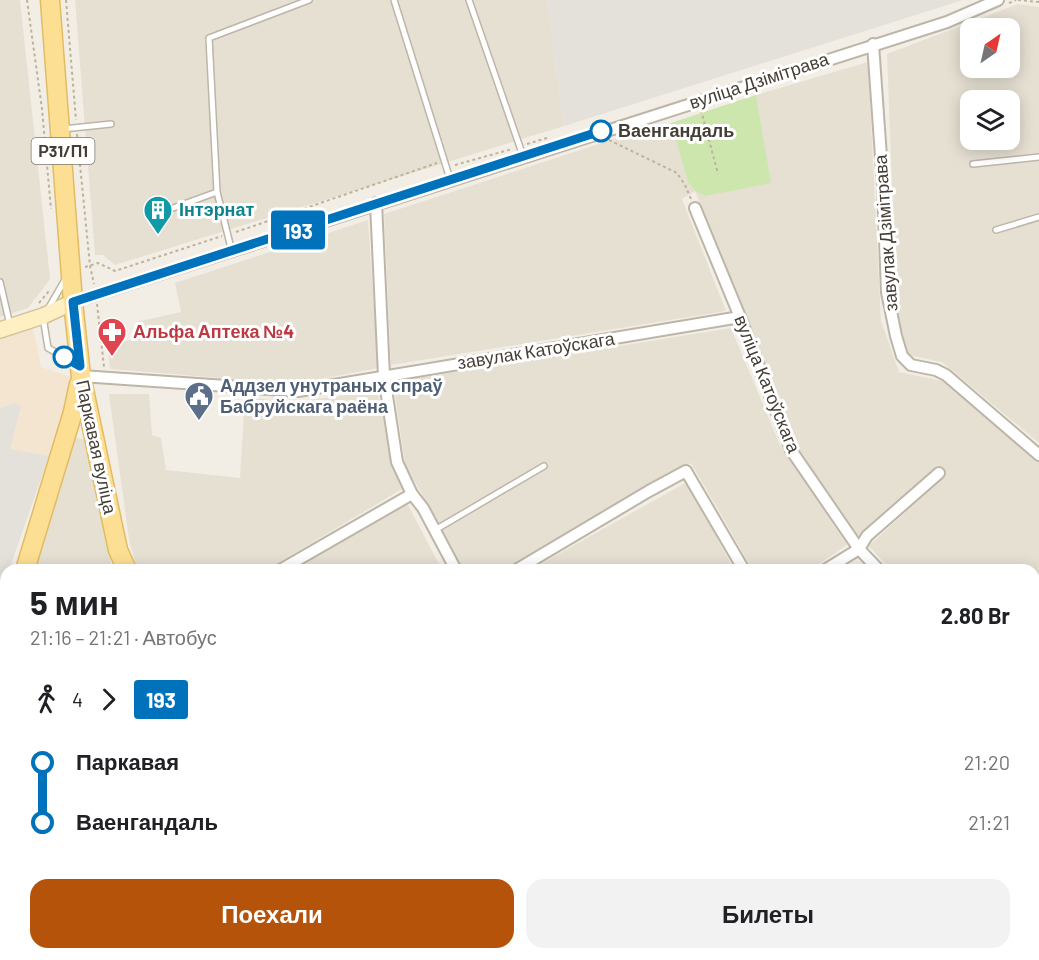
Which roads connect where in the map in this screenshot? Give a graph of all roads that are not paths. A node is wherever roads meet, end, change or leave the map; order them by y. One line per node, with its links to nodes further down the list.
1 (50, 0): 8 (main road, Паркавая вуліца / Р31/П1)
2 (309, 0): 13 (lane)
3 (394, 0): 12 (lane)
4 (469, 0): 9 (lane)
5 (998, 0): 6 (street, вуліца Дзімітрава)
6 (873, 45): 9 (street, вуліца Дзімітрава); 28 (street, завулак Дзімітрава)
7 (111, 123): 8 (lane)
8 (61, 129): 20 (main road, Паркавая вуліца / Р31/П1)
9 (523, 156): 12 (street, вуліца Дзімітрава)
10 (1039, 157): 11 (lane)
11 (973, 164)
12 (450, 179): 14 (street, вуліца Дзімітрава)
13 (217, 192): 15 (lane); 19 (lane)
14 (376, 203): 19 (street, вуліца Дзімітрава); 27 (street)
15 (173, 208)
16 (695, 208): 24 (street, вуліца Катоўскага)
17 (1039, 217): 18 (lane)
18 (996, 231)
19 (232, 252): 22 (street, вуліца Дзімітрава)
20 (70, 272): 22 (main road, Паркавая вуліца / Р31/П1); 23 (lane)
21 (0, 282): 25 (lane)
22 (73, 302): 23 (street); 26 (main road, Паркавая вуліца / Р31/П1)
23 (39, 313): 25 (street); 26 (lane)
24 (740, 317): 27 (street, завулак Катоўскага); 33 (street, вуліца Катоўскага)
25 (5, 329)
26 (80, 371): 27 (street, завулак Катоўскага); 34 (main road, Р31/П1); 35 (main road, Паркавая вуліца / Р31/П1)
27 (384, 376): 31 (street)
28 (1039, 454)
29 (544, 466): 32 (lane)
30 (939, 473): 33 (street)
31 (412, 494): 32 (street); 36 (street)
32 (435, 530): 37 (street)
33 (859, 549): 40 (street); 41 (street, вуліца Катоўскага)
34 (27, 564)
35 (124, 564)
36 (290, 564)
37 (453, 564)
38 (526, 564): 39 (street)
39 (741, 564)
40 (835, 564)
41 (873, 564)

